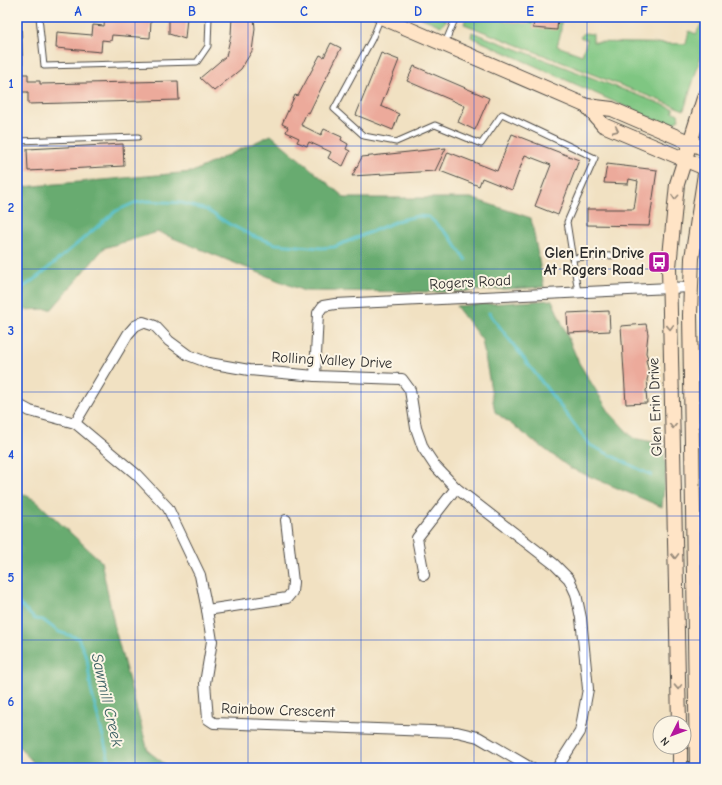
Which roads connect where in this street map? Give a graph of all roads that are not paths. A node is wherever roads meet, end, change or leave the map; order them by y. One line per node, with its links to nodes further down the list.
1 (39, 17): 2 (lane)
2 (209, 17)
3 (381, 17): 5 (street); 16 (lane)
4 (456, 17): 5 (lane)
5 (445, 44): 7 (street)
6 (705, 95): 10 (street, Glen Erin Drive)
7 (587, 106): 10 (street); 12 (street, one-way to 12)
8 (138, 137): 9 (lane)
9 (17, 141)
10 (690, 142): 11 (street); 12 (street, Glen Erin Drive)
11 (705, 149)
12 (684, 159): 13 (street); 18 (street, Glen Erin Drive, one-way to 18)
13 (705, 168)
14 (705, 174): 17 (street)
15 (641, 254): 16 (lane)
16 (572, 258): 19 (lane)
17 (691, 287): 18 (street, Rogers Road); 32 (street)
18 (668, 288): 19 (street, Rogers Road); 27 (street, Glen Erin Drive, one-way to 27)
19 (578, 292): 20 (street, Rogers Road)
20 (315, 376): 22 (street, Rolling Valley Drive); 23 (street, Rolling Valley Drive)
21 (17, 404): 22 (street, Rainbow Crescent)
22 (75, 423): 26 (street, Rainbow Crescent)
23 (456, 488): 25 (street); 30 (street, Rolling Valley Drive)
24 (286, 520): 26 (street)
25 (424, 575)
26 (207, 610): 29 (street, Rainbow Crescent)
27 (679, 715)
28 (680, 755): 31 (street)
29 (531, 768)
30 (557, 768)
31 (680, 768)
32 (697, 768)

